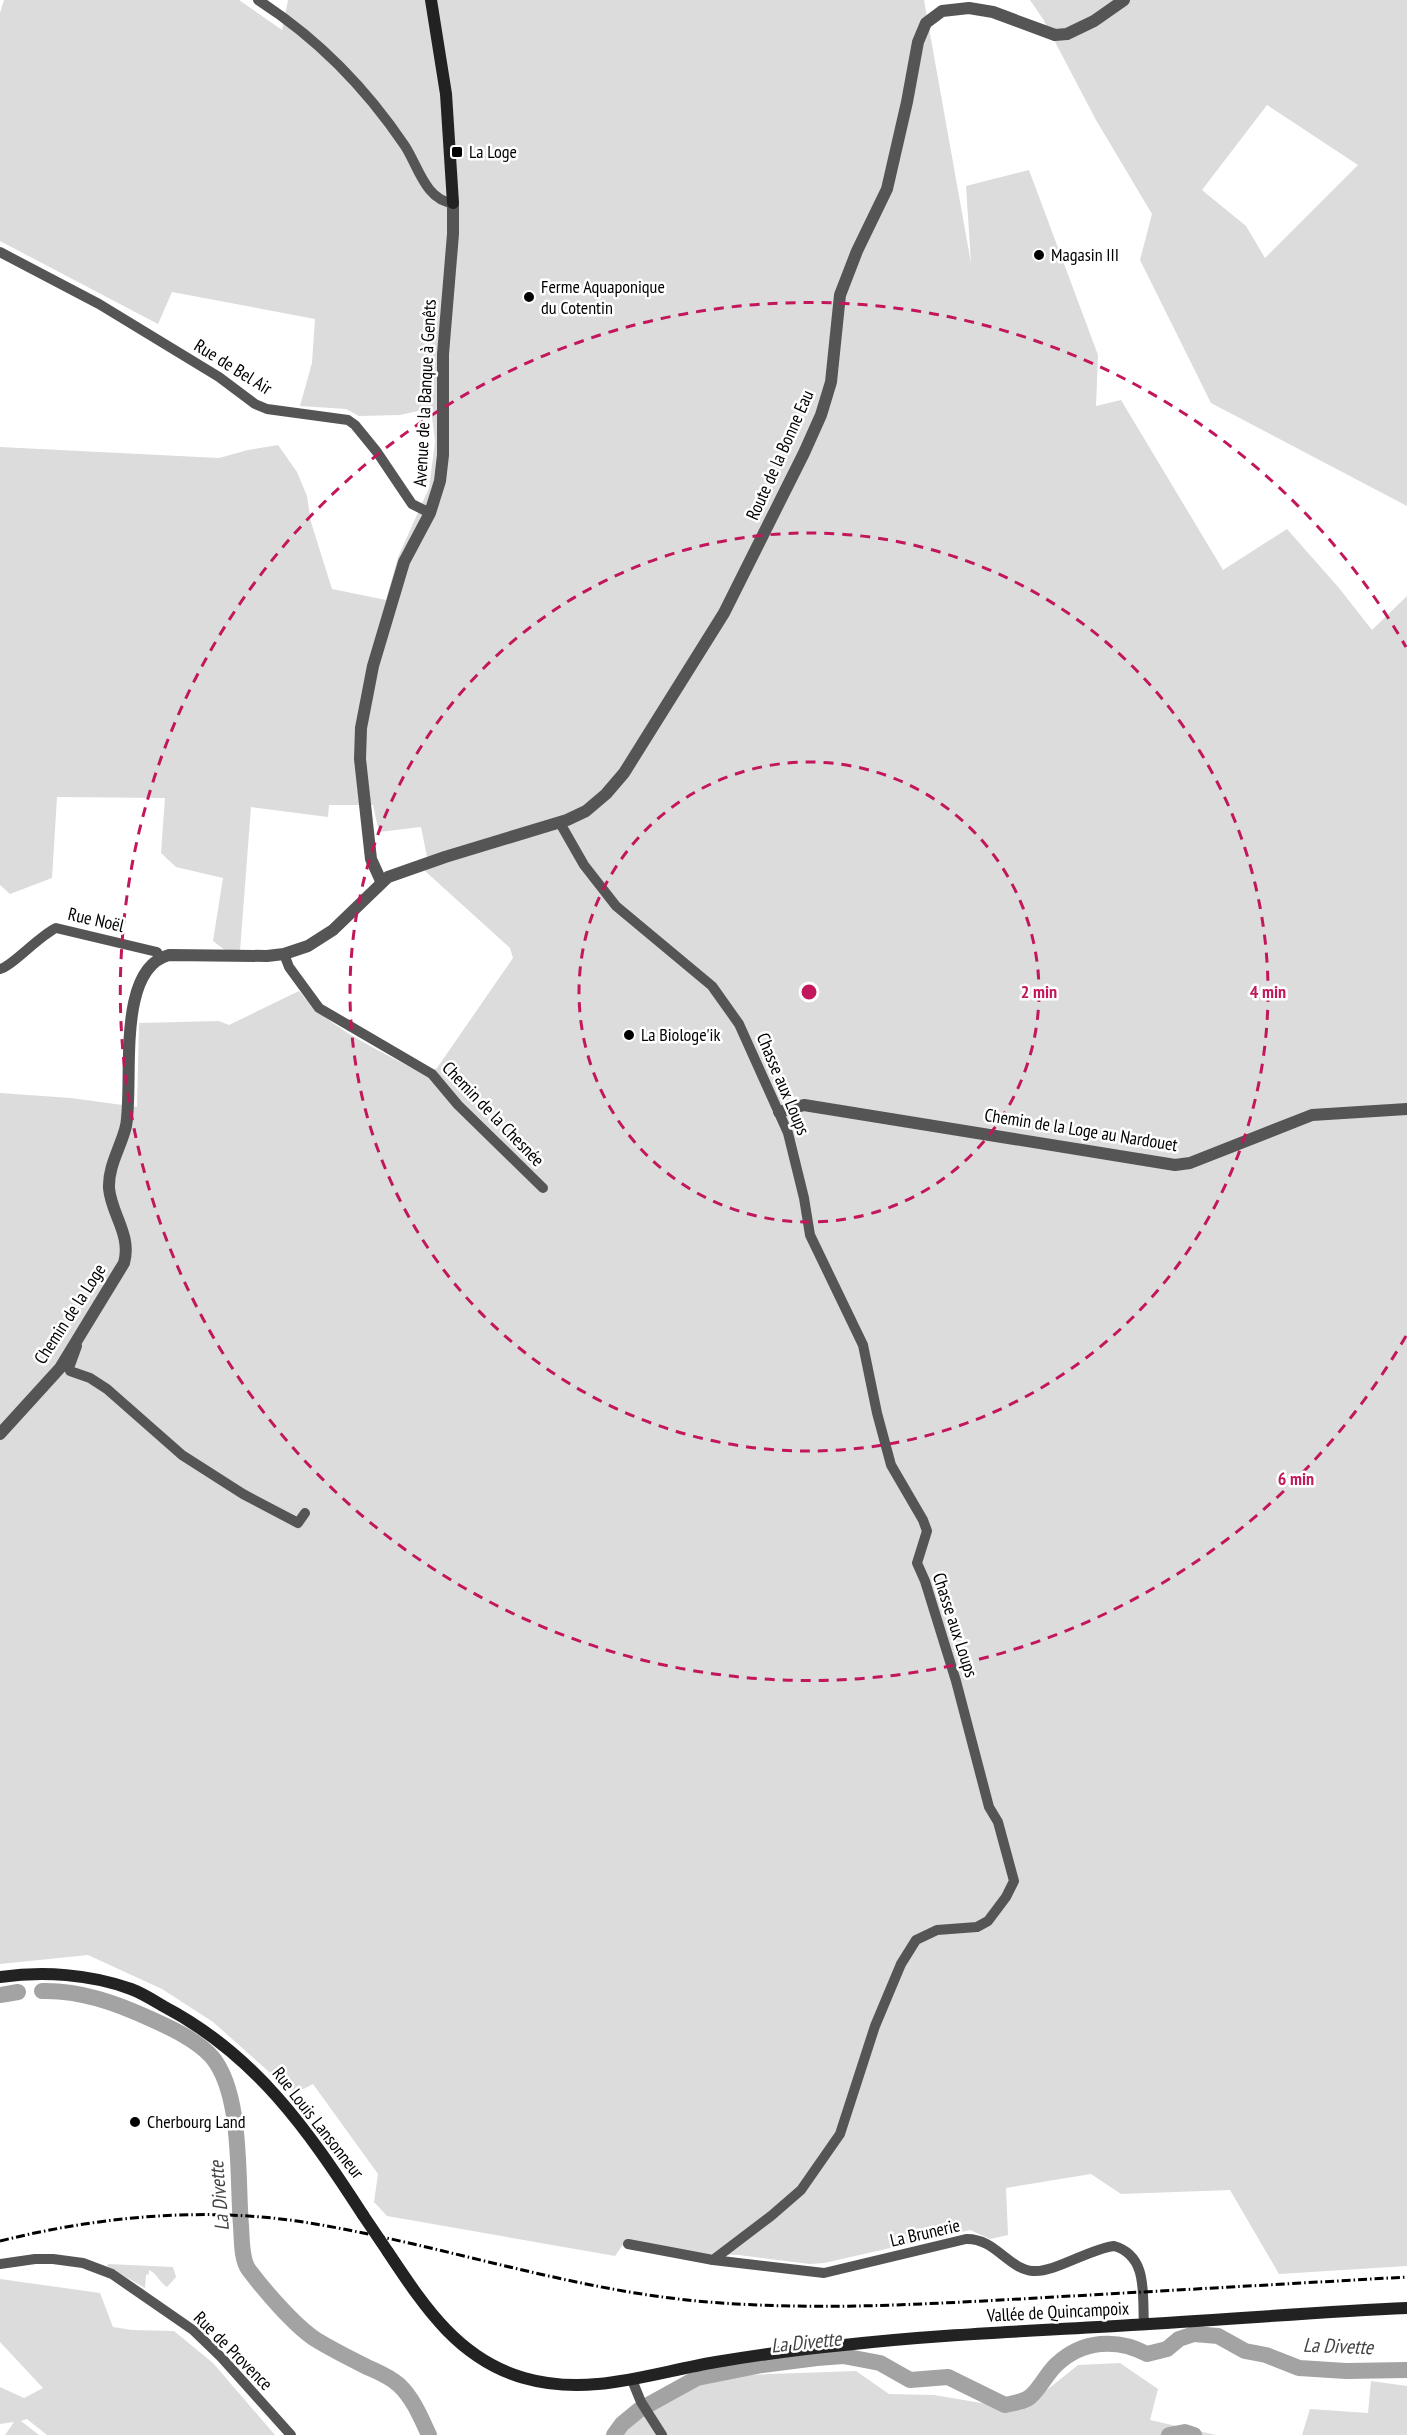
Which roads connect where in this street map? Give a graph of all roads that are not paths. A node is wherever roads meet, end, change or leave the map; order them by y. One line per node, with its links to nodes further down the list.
1 (258, 0): 4 (street)
2 (431, 0): 4 (main road, Avenue de la Banque à Genêts)
3 (1124, 0): 7 (street, Route de la Bonne Eau)
4 (453, 203): 6 (street, Avenue de la Banque à Genêts)
5 (0, 252): 6 (street, Rue de Bel Air)
6 (430, 513): 8 (street, Avenue de la Banque à Genêts)
7 (560, 823): 8 (street, Route de la Bonne Eau); 13 (street, Chasse aux Loups)
8 (381, 881): 9 (street)
9 (284, 954): 10 (street); 14 (street, Chemin de la Chesnée)
10 (160, 957): 11 (street, Rue Noël); 15 (street, Chemin de la Loge)
11 (0, 969)
12 (1407, 1109): 13 (street, Chemin de la Loge au Nardouet)
13 (779, 1112): 20 (street, Chasse aux Loups)
14 (543, 1188)
15 (78, 1342): 16 (street, Chemin de la Loge); 17 (street)
16 (0, 1434)
17 (305, 1513)
18 (0, 1977): 24 (main road, Rue Louis Lansonneur, bridge)
19 (628, 2244): 20 (street, La Brunerie)
20 (713, 2260): 23 (street, La Brunerie)
21 (0, 2264): 25 (street, Rue de Provence)
22 (1407, 2308): 23 (main road, Vallée de Quincampoix)
23 (1144, 2325): 24 (main road, Vallée de Quincampoix)
24 (632, 2380): 26 (street)
25 (291, 2435)
26 (662, 2435)

